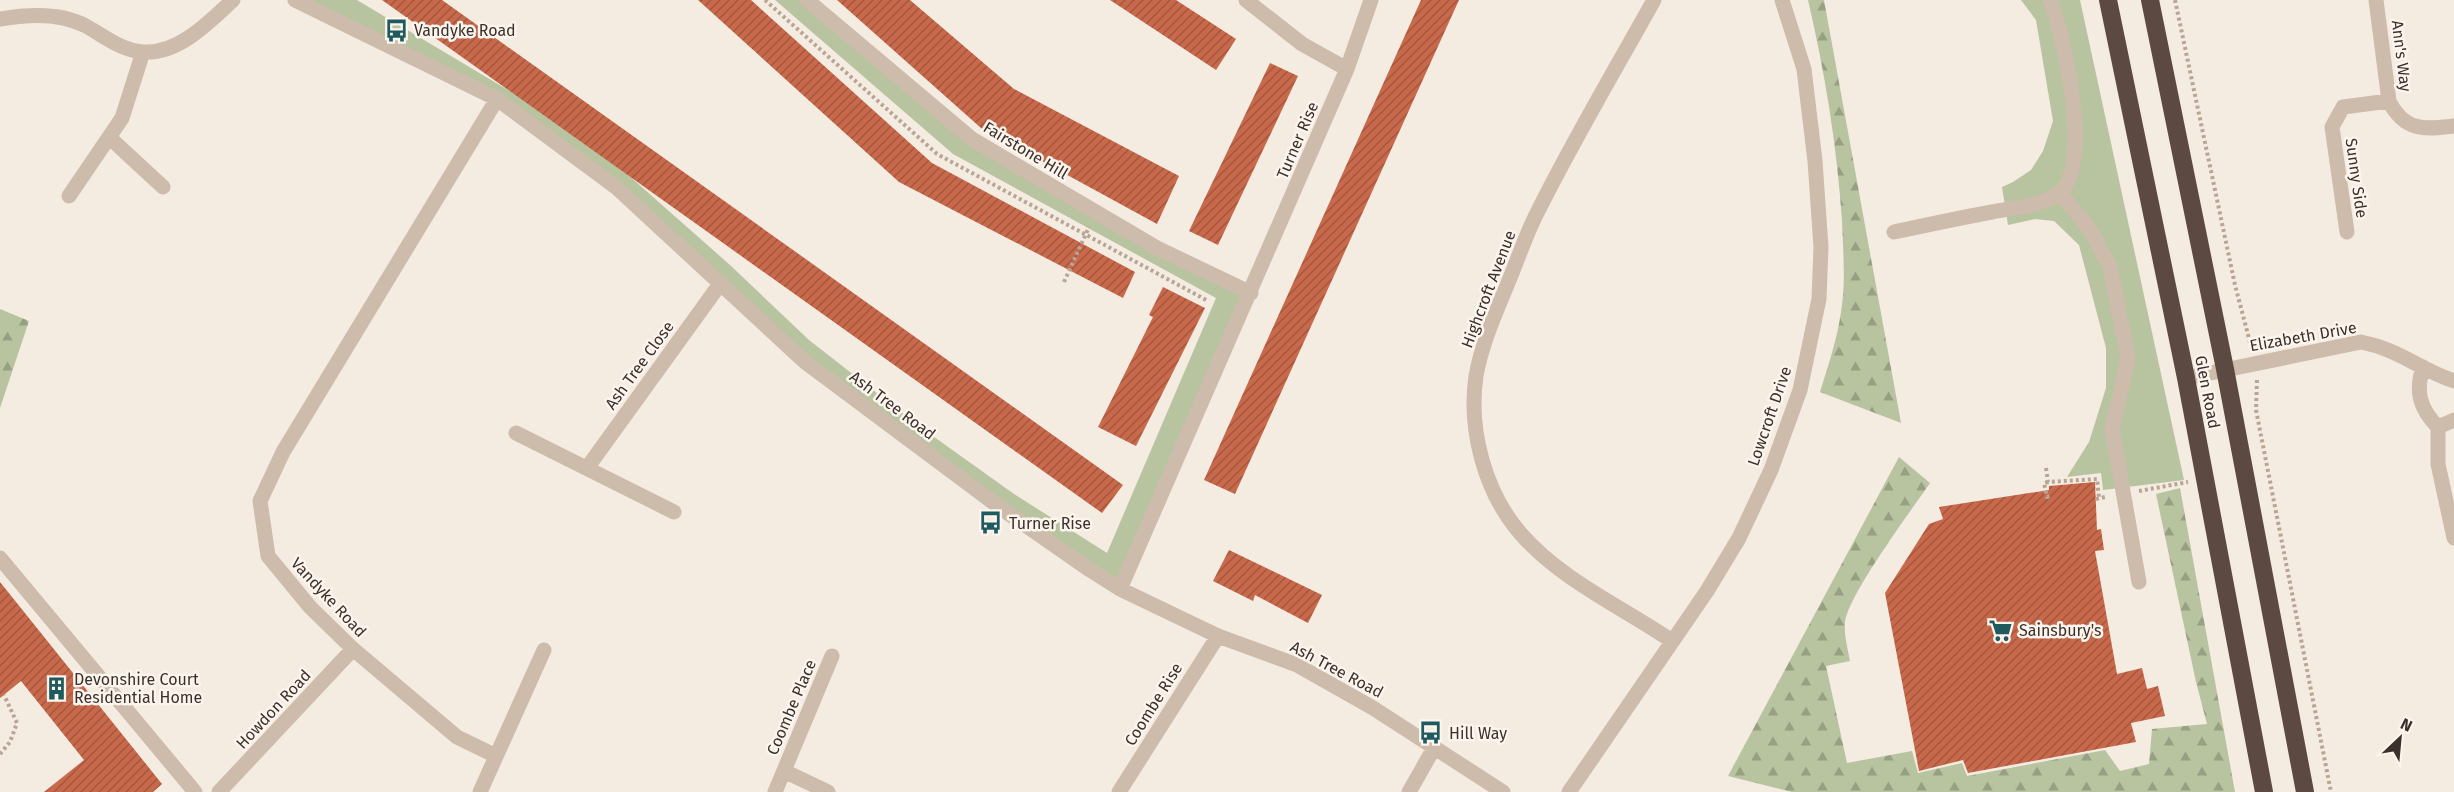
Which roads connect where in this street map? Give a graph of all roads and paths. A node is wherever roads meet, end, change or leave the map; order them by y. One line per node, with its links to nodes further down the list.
1 (233, 0): 14 (street)
2 (295, 0): 16 (street, Ash Tree Road)
3 (807, 0): 23 (street, Fairstone Hill)
4 (1246, 0): 15 (street)
5 (1371, 0): 15 (street, Turner Rise)
6 (1654, 0): 49 (street, Highcroft Avenue)
7 (1782, 0): 49 (street, Lowcroft Drive)
8 (2050, 0): 21 (street)
9 (2108, 0): 32 (highway, Glen Road)
10 (2150, 0): 31 (highway, Glen Road)
11 (2175, 0): 29 (path)
12 (2376, 0): 17 (street, Ann's Way)
13 (0, 19): 14 (street)
14 (143, 52): 19 (street)
15 (1347, 69): 28 (street, Turner Rise)
16 (497, 99): 27 (street, Ash Tree Road); 50 (street, Vandyke Road)
17 (2389, 101): 18 (street, Ann's Way); 25 (street, Sunny Side)
18 (2454, 126)
19 (110, 138): 20 (street); 22 (street)
20 (163, 188)
21 (2060, 193): 24 (street); 46 (street)
22 (69, 196)
23 (1096, 212): 26 (path); 28 (street, Fairstone Hill)
24 (1894, 232)
25 (2347, 232)
26 (1064, 282)
27 (720, 284): 38 (street, Ash Tree Close); 47 (street, Ash Tree Road)
28 (1251, 294): 47 (street, Turner Rise)
29 (2244, 321)
30 (2423, 367): 31 (street, Elizabeth Drive); 33 (street, Elizabeth Drive); 36 (street)
31 (2225, 369): 32 (street, Elizabeth Drive); 68 (highway, Glen Road)
32 (2186, 378): 67 (highway, Glen Road)
33 (2454, 381)
34 (2256, 410): 69 (path)
35 (2454, 420): 36 (street)
36 (2438, 427): 44 (street)
37 (516, 433): 38 (street)
38 (587, 468): 43 (street)
39 (2046, 468): 40 (path)
40 (2048, 482): 41 (path); 42 (path)
41 (2050, 496)
42 (2099, 498)
43 (674, 512)
44 (2454, 538)
45 (0, 558): 58 (street)
46 (2139, 582)
47 (1120, 589): 48 (street, Ash Tree Road)
48 (1218, 636): 54 (street, Ash Tree Road); 63 (street, Coombe Rise)
49 (1672, 641): 66 (street, Lowcroft Drive)
50 (353, 649): 56 (street, Vandyke Road); 59 (street, Howdon Road)
51 (544, 650): 56 (street)
52 (832, 656): 57 (street, Coombe Place)
53 (4, 695): 55 (path)
54 (1434, 748): 64 (street); 65 (street, Ash Tree Road)
55 (0, 754)
56 (496, 756): 60 (street)
57 (784, 771): 61 (street, Coombe Place); 62 (street, Coombe Place)
58 (195, 792)
59 (219, 792)
60 (480, 792)
61 (775, 792)
62 (828, 792)
63 (1119, 792)
64 (1409, 792)
65 (1503, 792)
66 (1569, 792)
67 (2264, 792)
68 (2305, 792)
69 (2331, 792)

